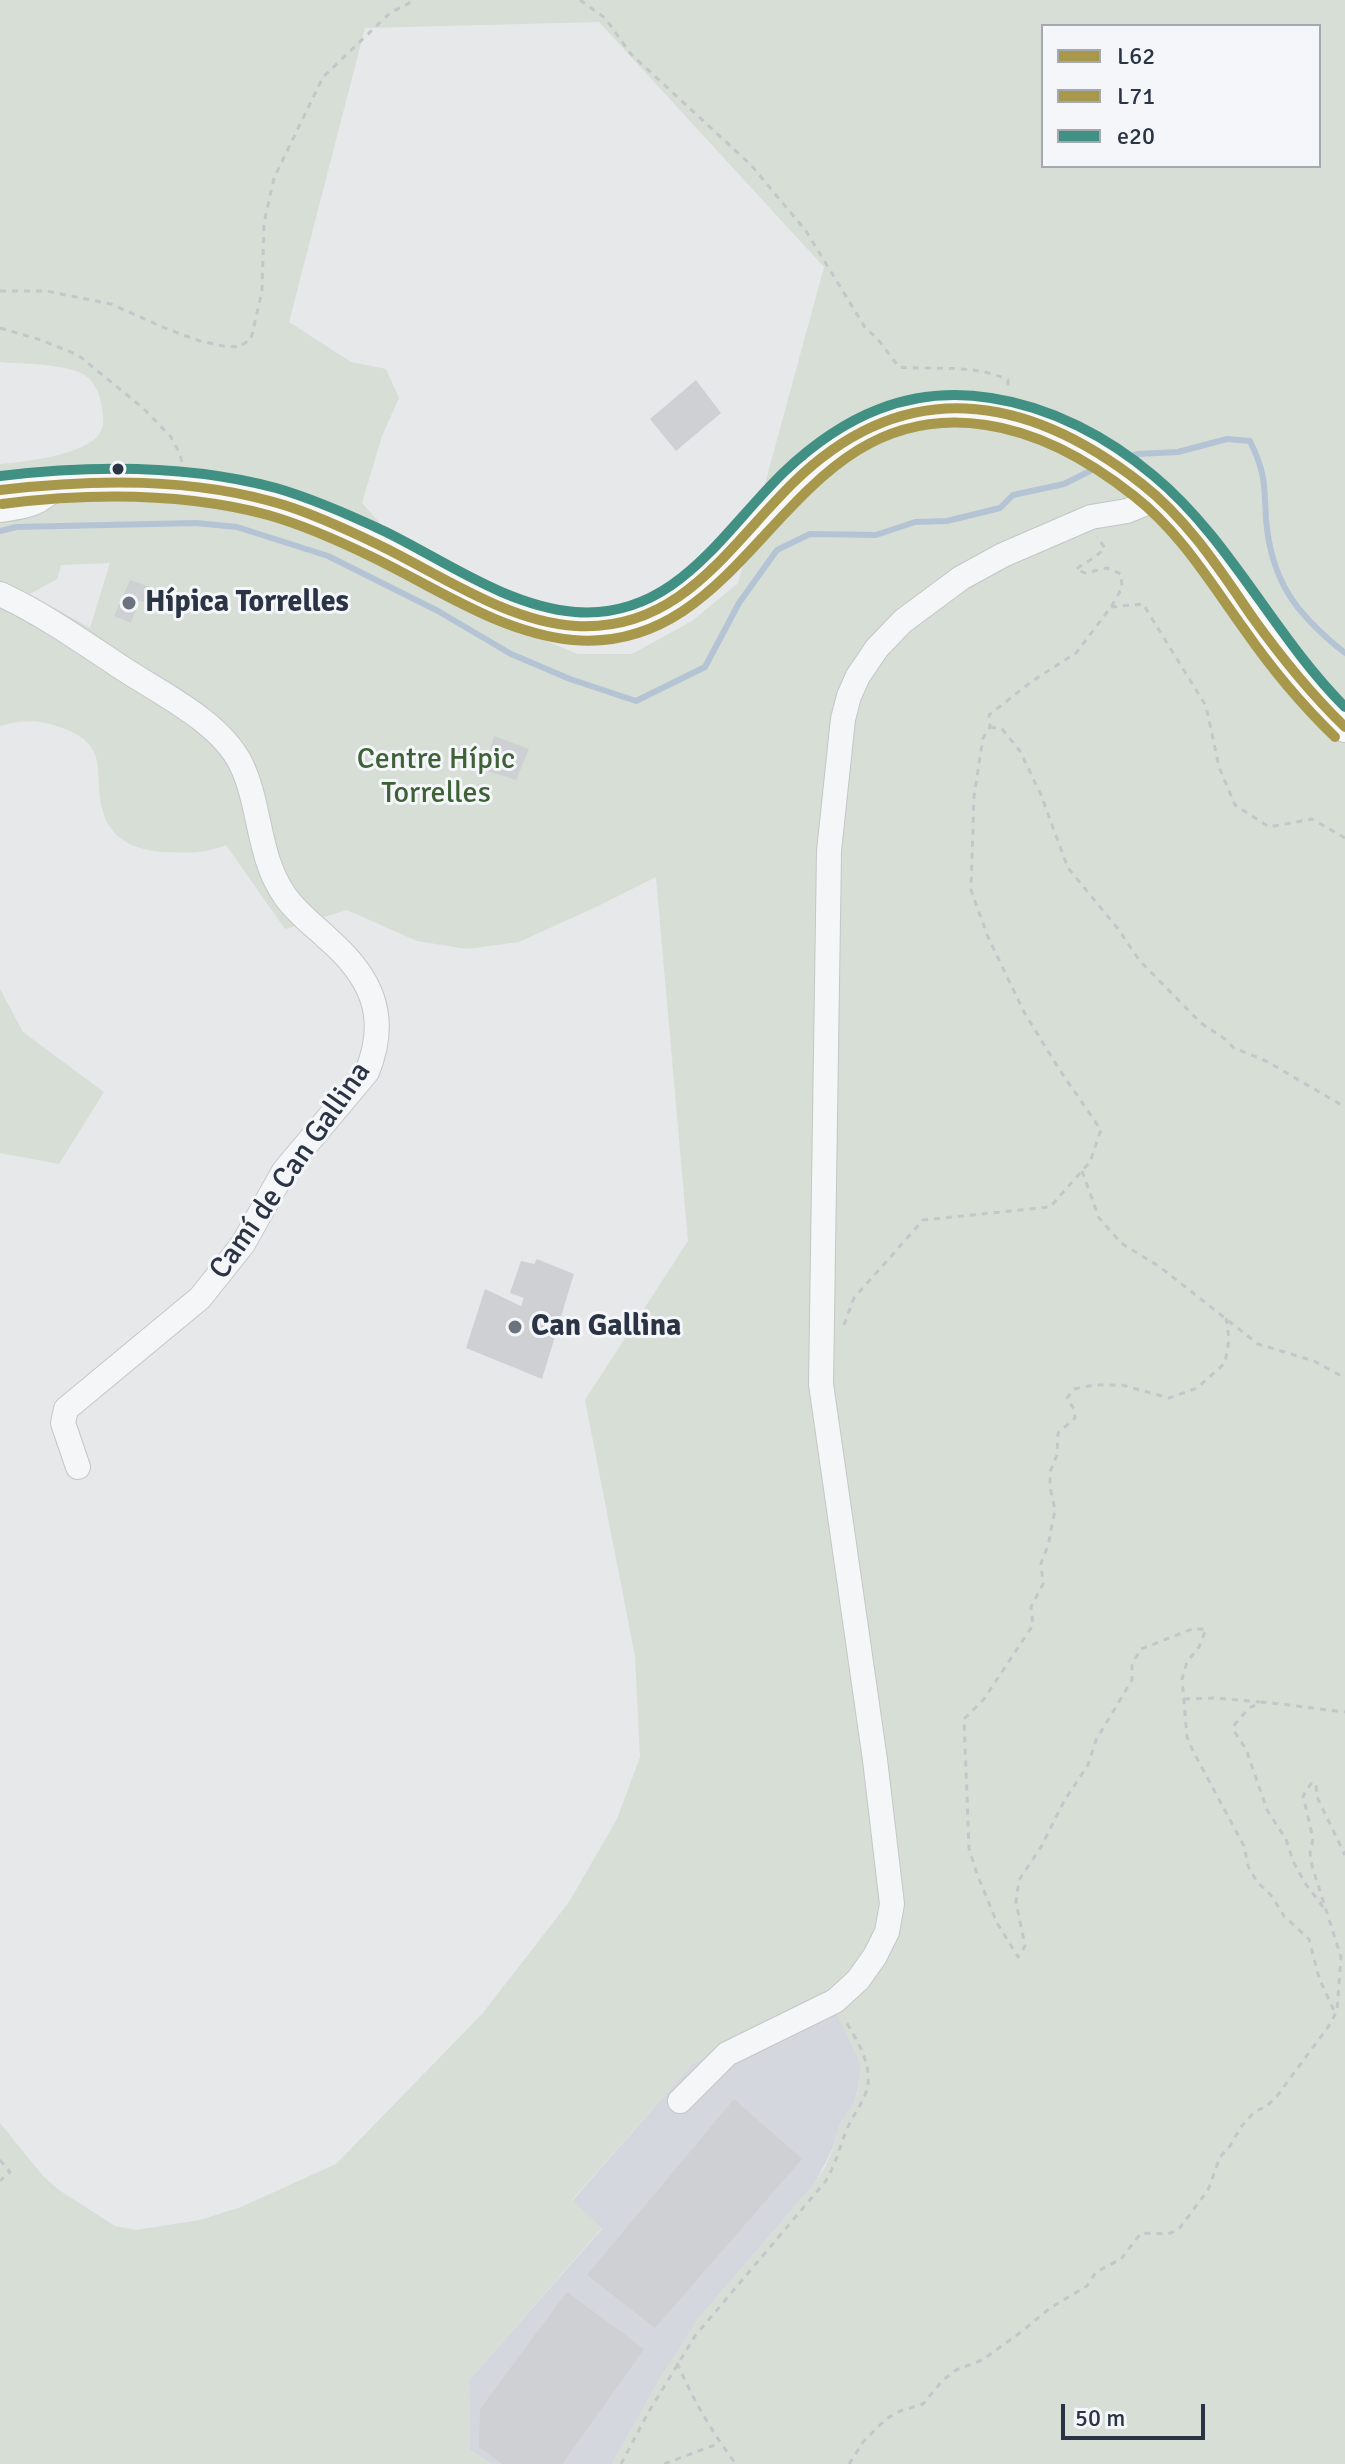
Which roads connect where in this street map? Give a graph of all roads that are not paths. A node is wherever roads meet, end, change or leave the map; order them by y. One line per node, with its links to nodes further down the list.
1 (58, 484): 2 (main road); 3 (main road); 4 (street)
2 (0, 490)
3 (1159, 498): 6 (main road); 8 (street)
4 (0, 510)
5 (0, 594): 7 (street, Camí de Can Gallina)
6 (1345, 727)
7 (78, 1467)
8 (680, 2101)

